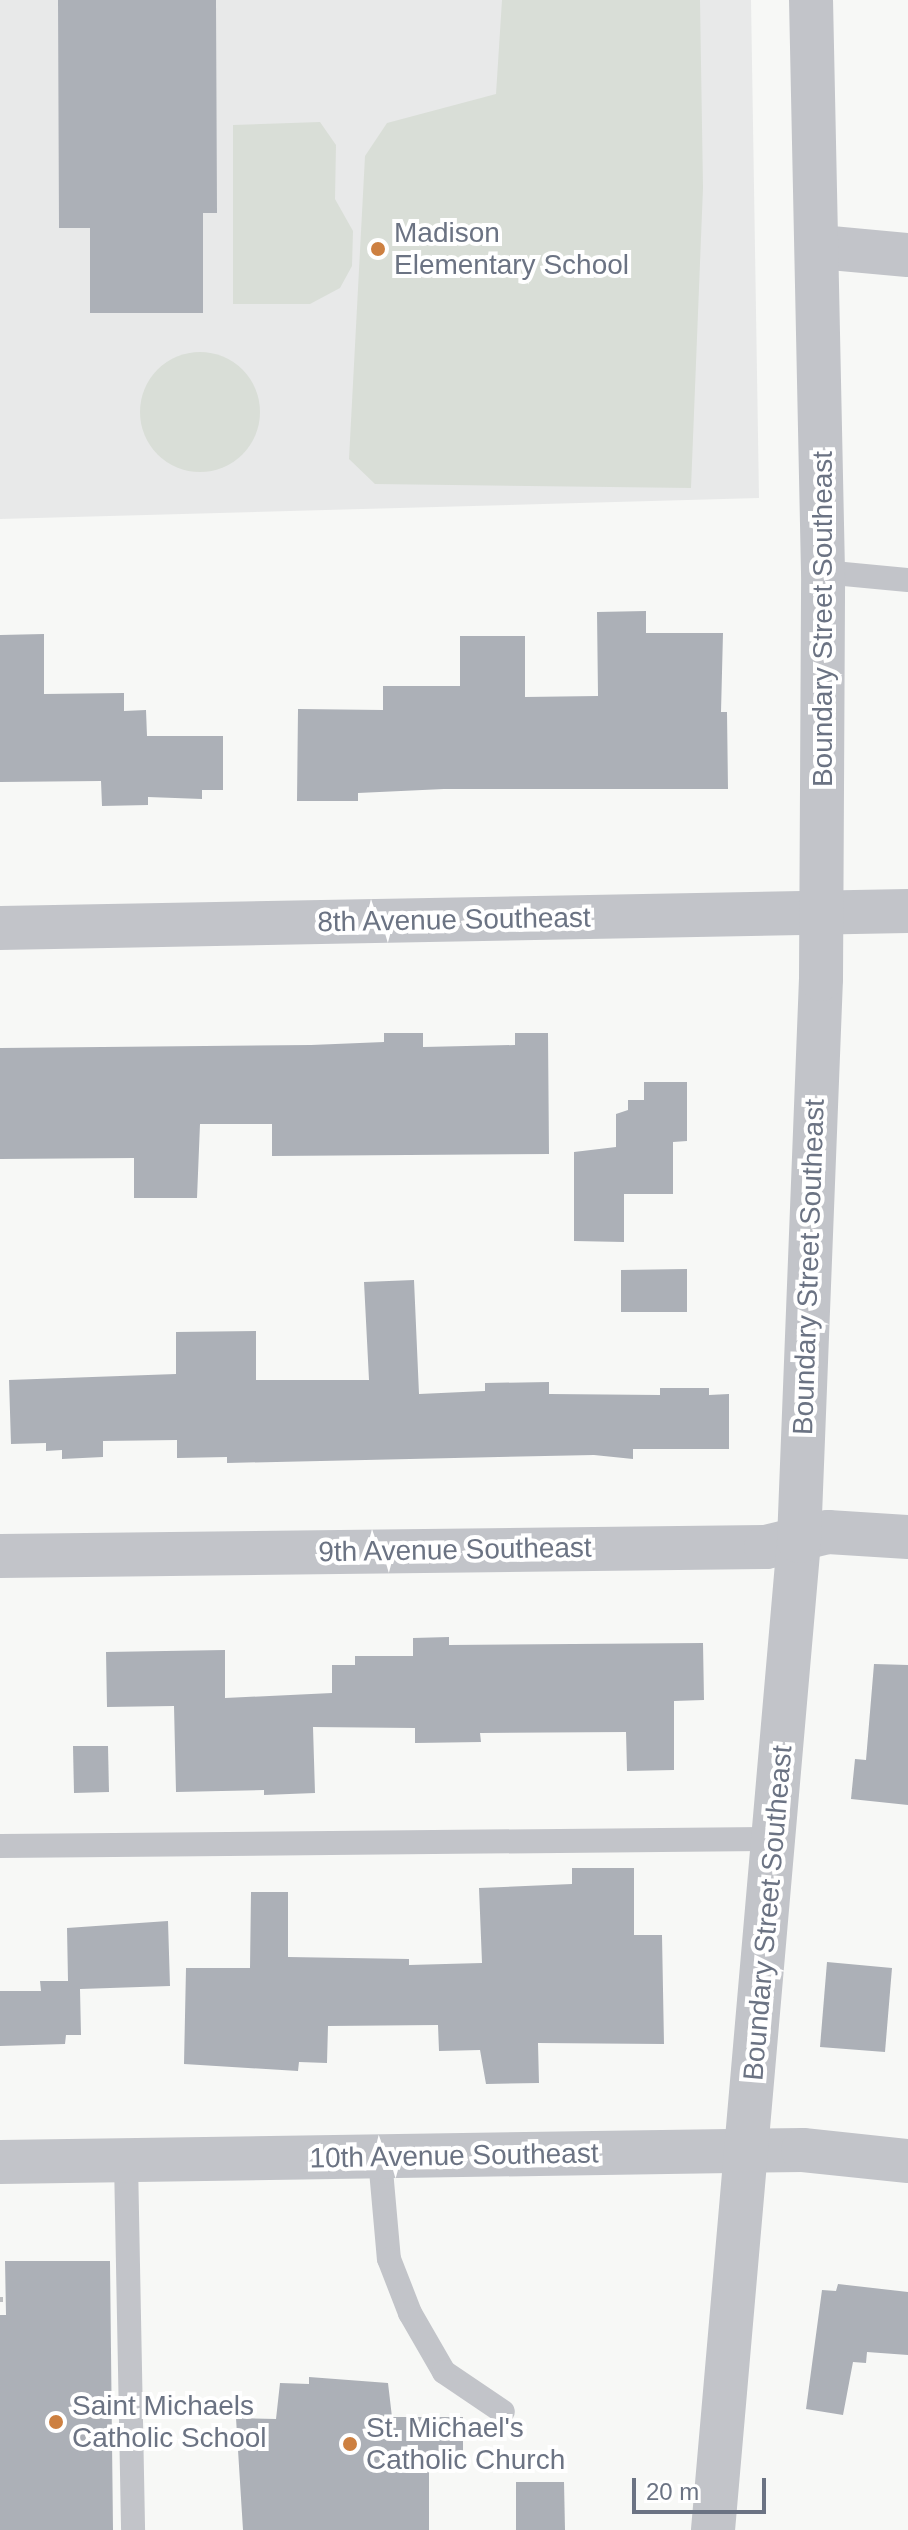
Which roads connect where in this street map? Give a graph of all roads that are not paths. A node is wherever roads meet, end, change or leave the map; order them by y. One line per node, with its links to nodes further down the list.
1 (811, 0): 2 (street, Boundary Street Southeast)
2 (820, 247): 3 (street); 4 (street, Boundary Street Southeast)
3 (908, 255)
4 (823, 572): 5 (lane); 7 (street, Boundary Street Southeast)
5 (908, 580)
6 (908, 911): 7 (street, 8th Avenue Southeast)
7 (823, 912): 8 (street, 8th Avenue Southeast); 10 (street, Boundary Street Southeast)
8 (0, 928)
9 (908, 1537): 10 (street, 9th Avenue Southeast)
10 (799, 1541): 11 (street, 9th Avenue Southeast); 12 (street, Boundary Street Southeast)
11 (0, 1556)
12 (775, 1839): 13 (lane); 14 (street, Boundary Street Southeast)
13 (0, 1846)
14 (743, 2151): 15 (street, 10th Avenue Southeast); 17 (street, 10th Avenue Southeast); 21 (street, Boundary Street Southeast)
15 (380, 2159): 16 (street, 10th Avenue Southeast); 19 (lane)
16 (126, 2161): 18 (street, 10th Avenue Southeast); 20 (lane)
17 (908, 2161)
18 (0, 2162)
19 (503, 2412)
20 (133, 2530)
21 (713, 2530)

